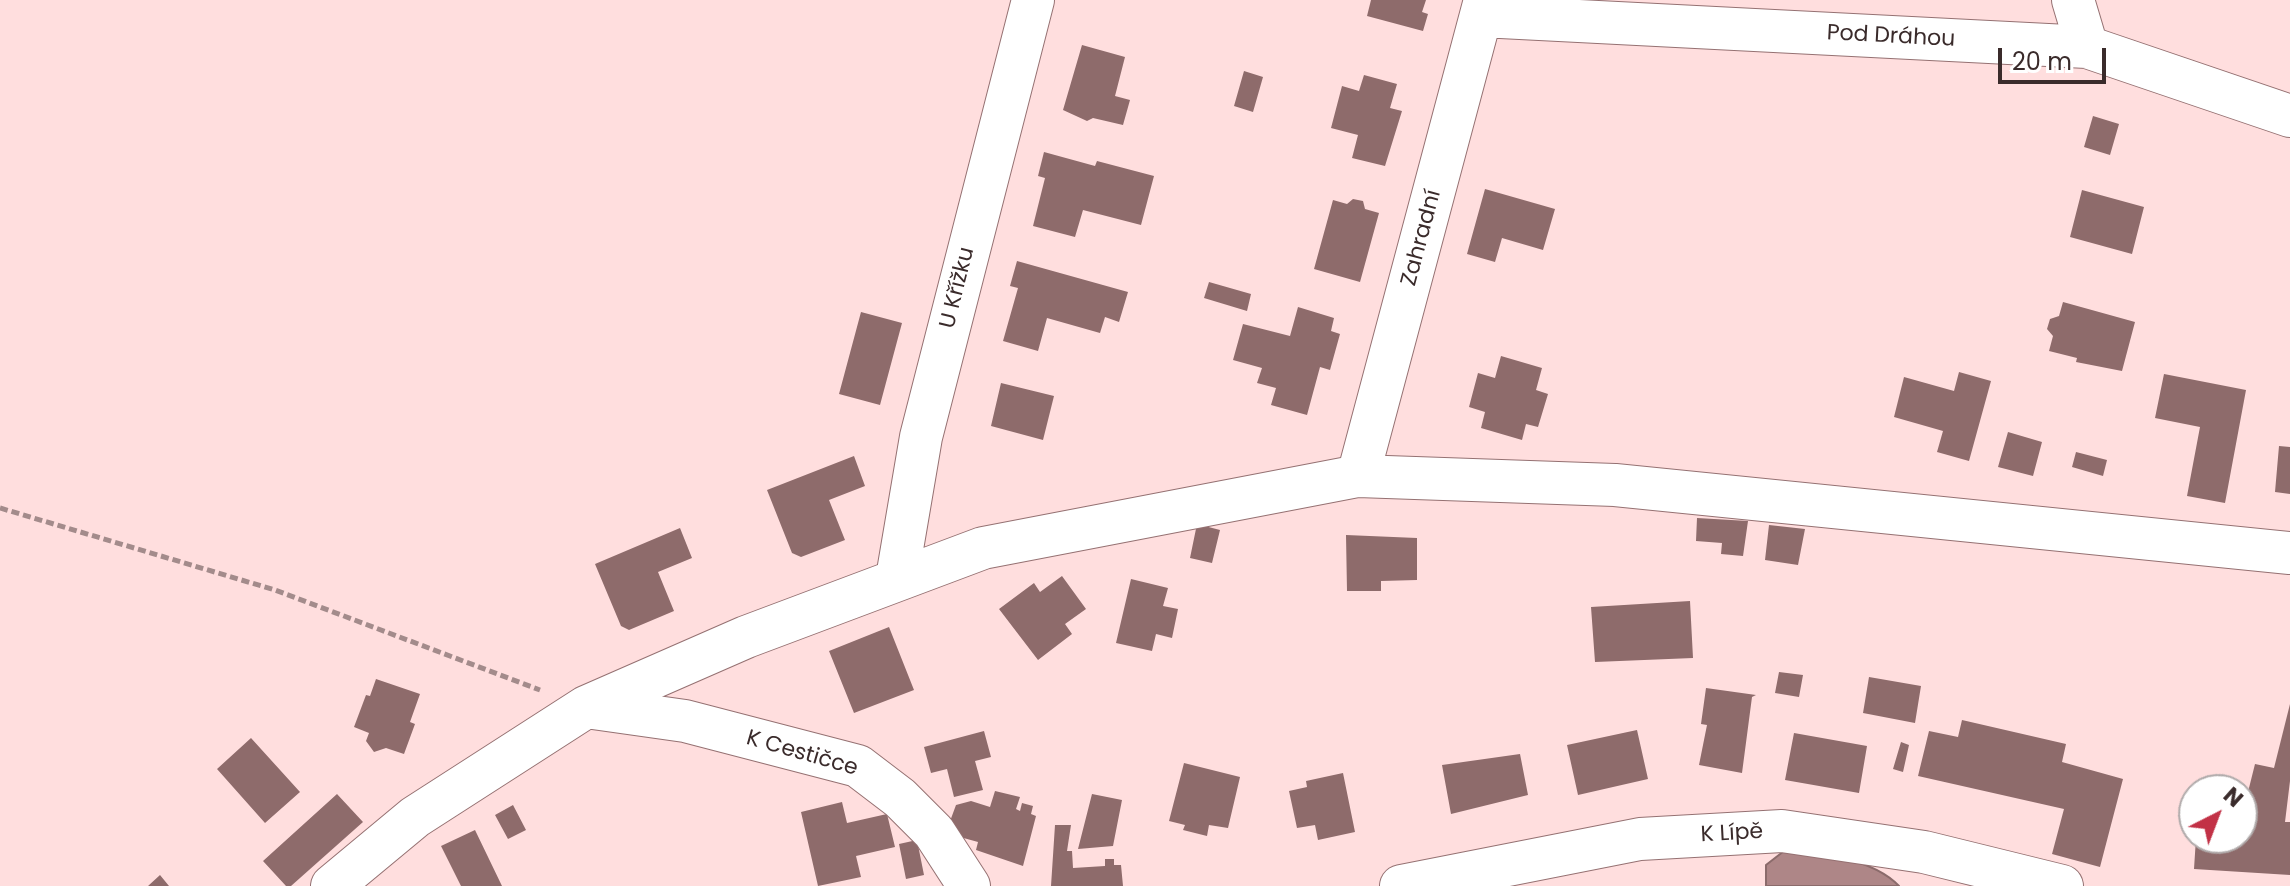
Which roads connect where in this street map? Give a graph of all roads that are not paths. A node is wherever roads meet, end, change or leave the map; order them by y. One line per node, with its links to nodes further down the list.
1 (1033, 0): 8 (street, U Křížku)
2 (2073, 0): 4 (street)
3 (1483, 8): 4 (street, Pod Dráhou); 6 (street, Zahradní)
4 (2087, 47): 5 (street, Pod Dráhou)
5 (2290, 116)
6 (1358, 476): 7 (street); 8 (street)
7 (2290, 553)
8 (897, 578): 9 (street)
9 (586, 707): 10 (street); 11 (street, K Cestičce)
10 (332, 886)
11 (969, 886)
12 (1401, 886): 13 (street, K Lípě)
13 (2062, 886)

